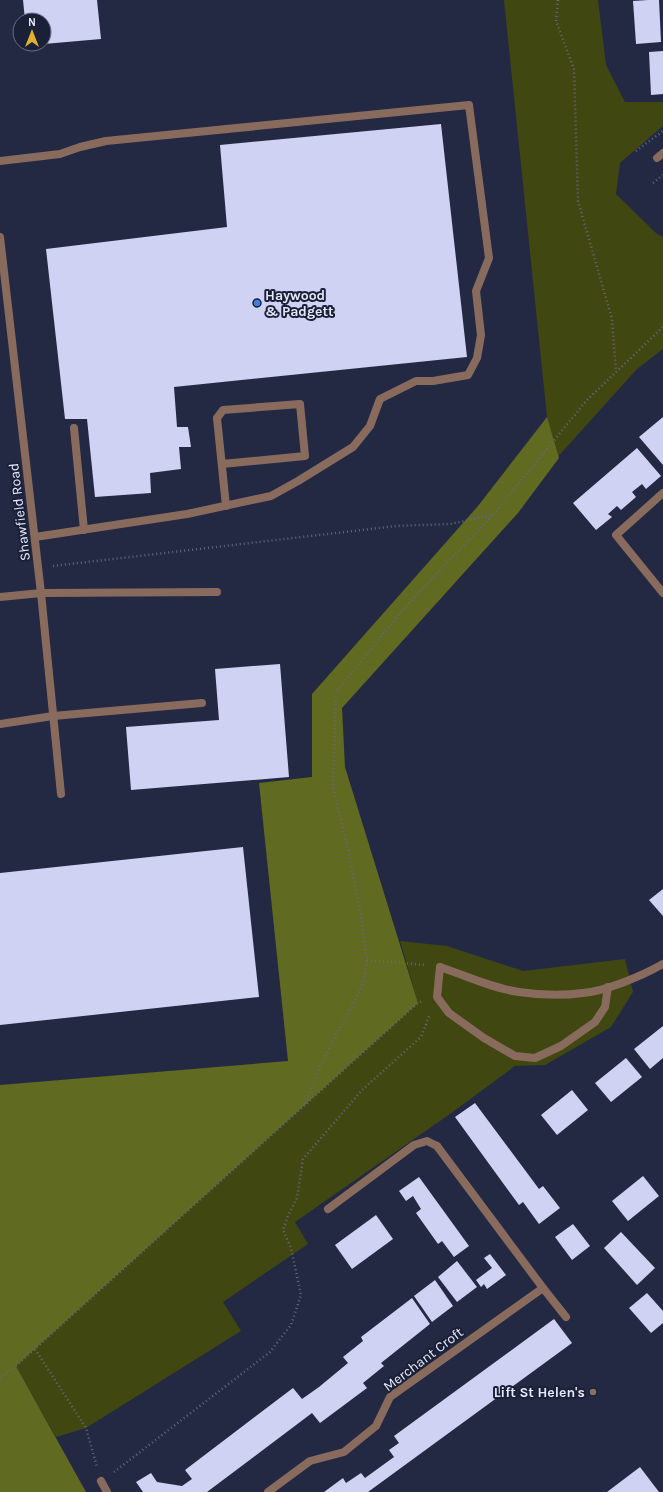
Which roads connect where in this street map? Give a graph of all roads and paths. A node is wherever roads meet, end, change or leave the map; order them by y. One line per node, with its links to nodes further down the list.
1 (558, 0): 10 (path)
2 (663, 131): 3 (path)
3 (636, 151)
4 (0, 161): 14 (street)
5 (663, 175): 6 (path)
6 (653, 183)
7 (0, 237): 8 (street, Shawfield Road)
8 (1, 257): 17 (street, Shawfield Road)
9 (663, 327): 10 (path)
10 (616, 372): 15 (path)
11 (74, 428): 16 (street)
12 (222, 464): 12 (street); 14 (street)
13 (663, 493): 21 (street)
14 (226, 506): 16 (street)
15 (493, 515): 18 (path); 27 (path)
16 (84, 530): 17 (street)
17 (35, 538): 18 (street, Shawfield Road)
18 (38, 568): 20 (street, Shawfield Road)
19 (217, 592): 20 (street)
20 (41, 593): 22 (street); 24 (street, Shawfield Road)
21 (663, 593)
22 (0, 597)
23 (202, 703): 24 (street)
24 (53, 716): 25 (street); 26 (street, Shawfield Road)
25 (0, 724)
26 (61, 794)
27 (367, 960): 29 (path); 32 (path)
28 (663, 964): 30 (street)
29 (440, 966): 30 (street); 31 (street)
30 (608, 987): 31 (street)
31 (437, 997): 32 (path); 38 (path)
32 (305, 1104): 36 (path)
33 (328, 1209): 34 (street)
34 (543, 1288): 35 (street); 40 (street, Merchant Croft)
35 (566, 1317)
36 (35, 1349): 37 (path); 38 (path)
37 (0, 1378)
38 (101, 1481): 39 (street)
39 (107, 1492)
40 (268, 1492)

